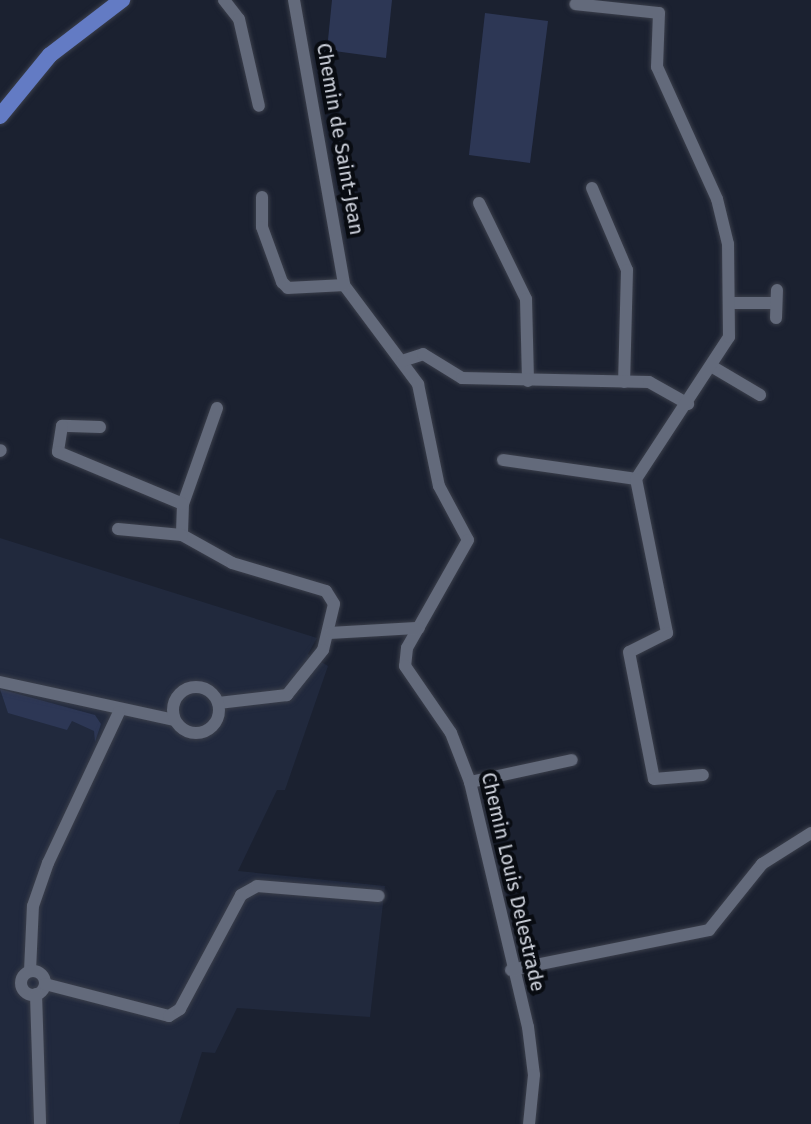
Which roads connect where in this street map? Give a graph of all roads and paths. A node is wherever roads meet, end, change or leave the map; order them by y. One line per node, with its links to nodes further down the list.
1 (224, 0): 5 (street)
2 (294, 0): 10 (street, Chemin de Saint-Jean)
3 (120, 2): 6 (main road)
4 (575, 4): 11 (street)
5 (259, 106)
6 (0, 116)
7 (592, 188): 16 (street)
8 (262, 197): 10 (street)
9 (479, 203): 15 (street)
10 (344, 285): 13 (street, Chemin Louis Delestrade)
11 (729, 303): 12 (street); 14 (street)
12 (776, 318)
13 (402, 361): 15 (street); 26 (street, Chemin Louis Delestrade)
14 (711, 366): 17 (street); 18 (street)
15 (528, 381): 16 (street)
16 (624, 382): 18 (street)
17 (760, 395)
18 (688, 404): 22 (street)
19 (217, 408): 23 (street)
20 (100, 427): 23 (street)
21 (503, 460): 22 (street)
22 (636, 479): 33 (street)
23 (183, 504): 25 (street)
24 (118, 529): 25 (street)
25 (182, 535): 27 (street)
26 (419, 628): 27 (street); 34 (street, Chemin Louis Delestrade)
27 (331, 633): 29 (street)
28 (0, 682): 30 (street)
29 (218, 703): 31 (street); 31 (street)
30 (119, 712): 31 (street); 38 (street)
31 (175, 720)
32 (572, 760): 34 (street)
33 (703, 775)
34 (470, 782): 37 (street, Chemin Louis Delestrade)
35 (811, 833): 37 (street)
36 (379, 896): 39 (street)
37 (511, 970): 41 (street, Chemin Louis Delestrade)
38 (30, 971): 39 (street); 39 (street)
39 (40, 989): 40 (street)
40 (40, 1124)
41 (529, 1124)

